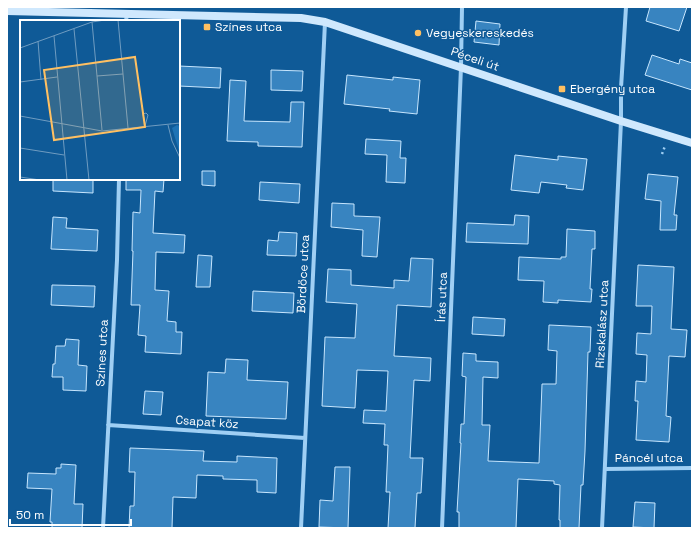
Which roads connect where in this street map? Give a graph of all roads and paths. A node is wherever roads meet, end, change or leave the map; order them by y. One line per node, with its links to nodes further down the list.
1 (462, 7): 6 (street, Írás utca)
2 (626, 7): 7 (street)
3 (7, 10): 4 (main road, Péceli út)
4 (127, 18): 5 (main road, Péceli út)
5 (325, 22): 6 (main road, Péceli út); 13 (street, Bördöce utca)
6 (461, 67): 7 (main road, Péceli út); 18 (street, Írás utca)
7 (621, 121): 8 (main road, Péceli út); 15 (street, Rizskalász utca)
8 (692, 143)
9 (665, 146): 10 (path)
10 (662, 154)
11 (119, 180): 12 (street, Színes utca)
12 (108, 425): 13 (street, Csapat köz); 16 (street, Színes utca)
13 (305, 438): 17 (street, Bördöce utca)
14 (692, 468): 15 (street, Páncél utca)
15 (605, 469): 19 (street, Rizskalász utca)
16 (103, 528)
17 (301, 528)
18 (442, 528)
19 (602, 528)

